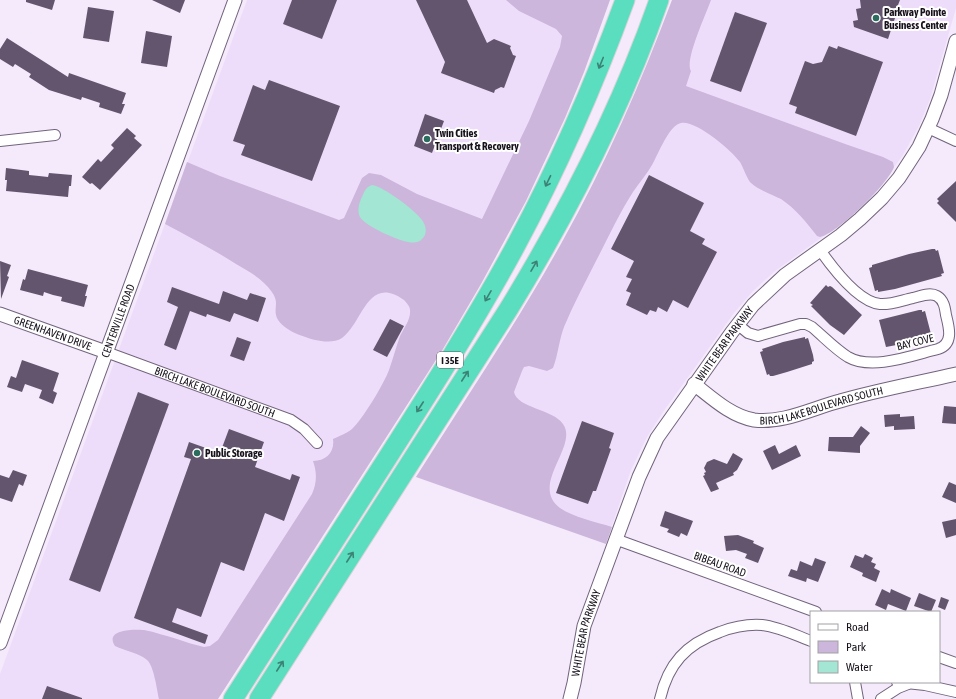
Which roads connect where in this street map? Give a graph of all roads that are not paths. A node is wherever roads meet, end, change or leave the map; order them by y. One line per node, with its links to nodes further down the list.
1 (235, 0): 16 (street, CENTERVILLE ROAD)
2 (621, 0): 6 (highway)
3 (625, 0): 6 (highway, I 35E)
4 (659, 0): 8 (highway, I 35E)
5 (663, 0): 8 (highway)
6 (611, 38): 30 (highway, I 35E, one-way to 30)
7 (956, 41): 9 (street, WHITE BEAR PARKWAY)
8 (641, 49): 31 (highway, I 35E, one-way to 8)
9 (928, 128): 12 (street); 13 (street, WHITE BEAR PARKWAY)
10 (55, 135): 11 (street)
11 (0, 141)
12 (956, 141)
13 (820, 250): 15 (street, WHITE BEAR PARKWAY); 15 (street, BAY COVE)
14 (0, 314): 16 (street, GREENHAVEN DRIVE)
15 (737, 324): 18 (street, WHITE BEAR PARKWAY)
16 (106, 352): 19 (street, BIRCH LAKE BOULEVARD SOUTH); 23 (street, CENTERVILLE ROAD)
17 (956, 374): 18 (street, BIRCH LAKE BOULEVARD SOUTH)
18 (694, 384): 20 (street, WHITE BEAR PARKWAY)
19 (317, 443)
20 (615, 539): 21 (street, BIBEAU ROAD); 32 (street, WHITE BEAR PARKWAY)
21 (813, 611)
22 (810, 641): 33 (street)
23 (0, 643)
24 (940, 657): 25 (street)
25 (956, 663)
26 (855, 683): 34 (street)
27 (903, 683): 28 (street)
28 (908, 684): 29 (street); 35 (street)
29 (956, 692)
30 (233, 699)
31 (259, 699)
32 (570, 699)
33 (660, 699)
34 (858, 699)
35 (881, 699)

